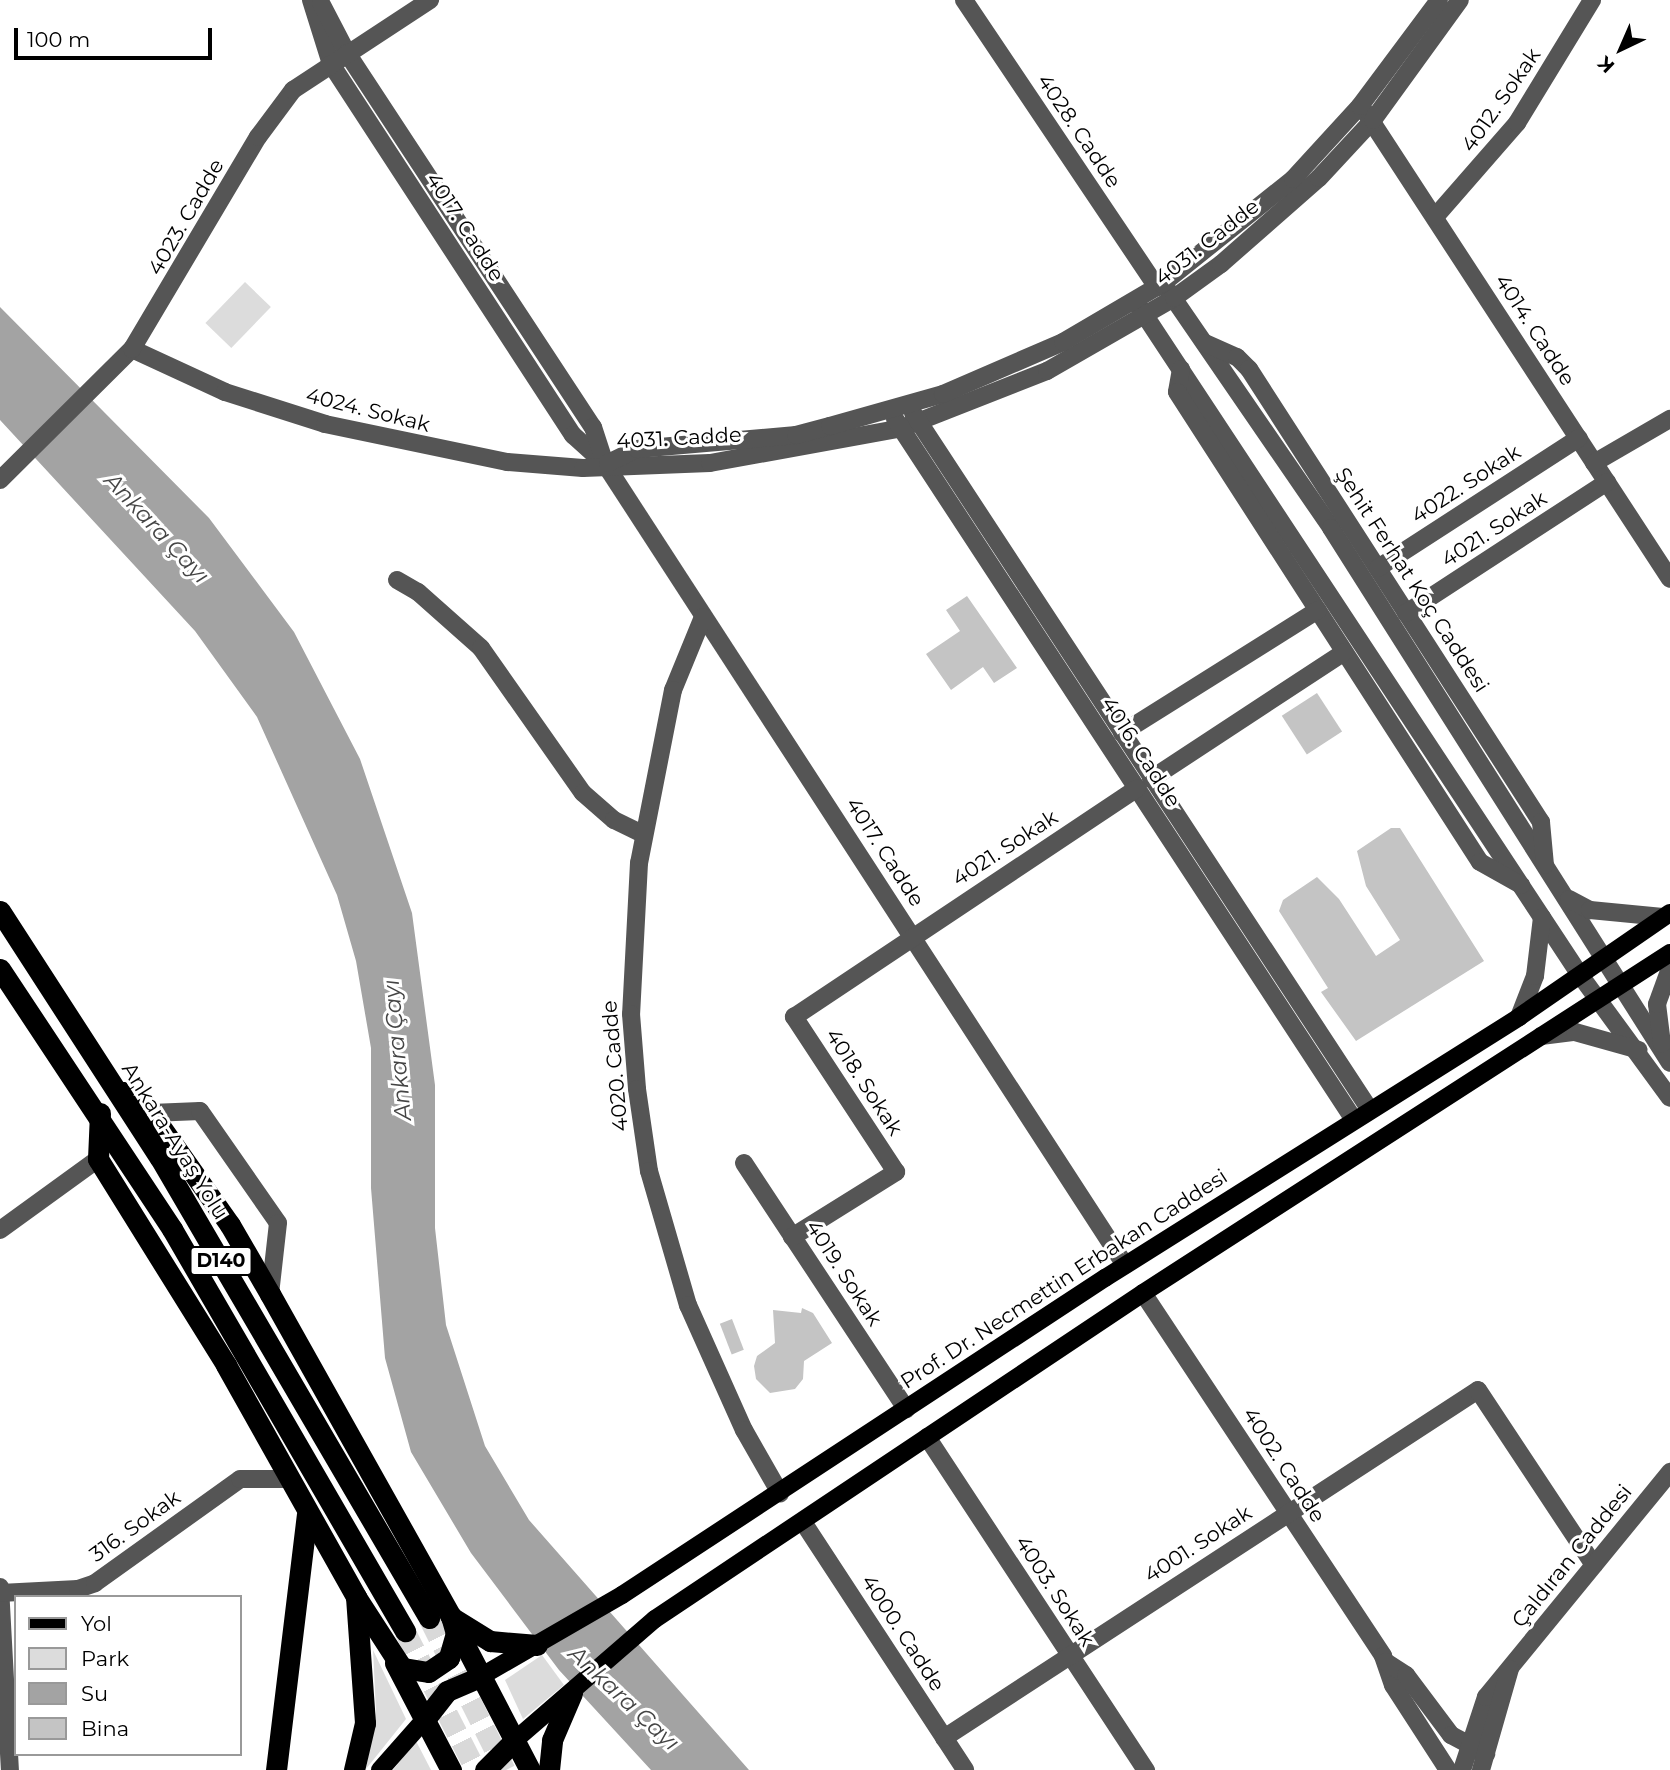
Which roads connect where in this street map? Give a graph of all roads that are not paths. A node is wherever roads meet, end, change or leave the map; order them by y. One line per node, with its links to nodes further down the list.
1 (311, 0): 9 (street, 4017. Cadde)
2 (319, 0): 8 (street, 4017. Cadde)
3 (430, 0): 8 (street, 4023. Cadde)
4 (964, 0): 13 (street, 4028. Cadde)
5 (1439, 0): 10 (street, 4031. Cadde)
6 (1460, 0): 11 (street, 4031. Cadde)
7 (1592, 0): 12 (street, 4012. Sokak)
8 (347, 53): 9 (street, 4023. Cadde); 26 (street, 4017. Cadde)
9 (331, 64): 18 (street, 4023. Cadde); 26 (street, 4017. Cadde)
10 (1360, 106): 11 (street, 4014. Cadde); 13 (street, 4031. Cadde)
11 (1373, 120): 12 (street, 4014. Cadde); 14 (street, 4031. Cadde)
12 (1435, 217): 24 (street, 4014. Cadde)
13 (1160, 285): 14 (street, Şehit Ferhat Koç Caddesi); 15 (street, 4031. Cadde)
14 (1174, 298): 16 (street, 4031. Cadde); 17 (street, Şehit Ferhat Koç Caddesi)
15 (1135, 301): 16 (street); 20 (street, 4031. Cadde)
16 (1146, 316): 19 (street); 23 (street, 4031. Cadde)
17 (1205, 343): 29 (street, Şehit Ferhat Koç Caddesi); 39 (street, Şehit Ferhat Koç Caddesi)
18 (132, 349): 26 (street, 4024. Sokak); 27 (street, 4023. Cadde)
19 (1181, 369): 32 (street); 40 (street)
20 (907, 405): 21 (street, 4031. Cadde); 23 (street, 4016. Cadde)
21 (890, 410): 23 (street, 4016. Cadde); 26 (street, 4031. Cadde)
22 (1670, 419): 25 (street)
23 (910, 425): 26 (street, 4031. Cadde); 36 (street, 4016. Cadde); 37 (street, 4016. Cadde)
24 (1578, 438): 25 (street, 4014. Cadde); 29 (street, 4022. Sokak)
25 (1594, 463): 28 (street, 4014. Cadde)
26 (605, 464): 34 (street, 4017. Cadde)
27 (0, 480)
28 (1607, 482): 30 (street, 4014. Cadde); 33 (street, 4021. Sokak)
29 (1378, 568): 33 (street, Şehit Ferhat Koç Caddesi)
30 (1670, 579)
31 (397, 580): 38 (street)
32 (1318, 610): 35 (street); 36 (street)
33 (1406, 613): 39 (street, Şehit Ferhat Koç Caddesi)
34 (703, 617): 38 (street, 4020. Cadde); 45 (street, 4017. Cadde)
35 (1344, 652): 37 (street, 4021. Sokak); 40 (street)
36 (1122, 733): 37 (street, 4016. Cadde)
37 (1144, 784): 45 (street, 4021. Sokak); 60 (street, 4016. Cadde); 63 (street, 4016. Cadde)
38 (643, 834): 75 (street, 4020. Cadde)
39 (1545, 865): 41 (street, Şehit Ferhat Koç Caddesi)
40 (1521, 885): 44 (street)
41 (1562, 893): 43 (street, Şehit Ferhat Koç Caddesi); 47 (street, Şehit Ferhat Koç Caddesi)
42 (0, 911): 58 (highway, Ankara-Ayaş Yolu / D140)
43 (1667, 915): 47 (main road, Prof. Dr. Necmettin Erbakan Caddesi)
44 (1542, 917): 50 (street); 54 (street)
45 (913, 935): 53 (street, 4021. Sokak); 68 (street, 4017. Cadde)
46 (1670, 953): 51 (main road)
47 (1605, 957): 50 (main road, Prof. Dr. Necmettin Erbakan Caddesi); 51 (street, Şehit Ferhat Koç Caddesi)
48 (0, 969): 61 (highway, D140)
49 (1670, 969): 57 (street)
50 (1580, 975): 52 (street); 54 (main road, Prof. Dr. Necmettin Erbakan Caddesi)
51 (1619, 983): 52 (main road); 57 (street, Şehit Ferhat Koç Caddesi)
52 (1600, 998): 55 (main road); 56 (street)
53 (794, 1017): 67 (street, 4018. Sokak)
54 (1518, 1017): 60 (main road, Prof. Dr. Necmettin Erbakan Caddesi)
55 (1541, 1036): 56 (street); 69 (main road)
56 (1639, 1050): 59 (street)
57 (1668, 1060)
58 (108, 1079): 62 (highway); 84 (highway, Ankara-Ayaş Yolu / D140)
59 (1670, 1098)
60 (1370, 1110): 63 (main road, Prof. Dr. Necmettin Erbakan Caddesi)
61 (100, 1113): 64 (highway); 85 (highway, D140)
62 (151, 1114): 70 (highway); 70 (street)
63 (1354, 1120): 68 (main road, Prof. Dr. Necmettin Erbakan Caddesi)
64 (98, 1159): 66 (street); 74 (highway)
65 (744, 1163): 67 (street, 4019. Sokak)
66 (0, 1230)
67 (793, 1237): 71 (street, 4019. Sokak)
68 (1125, 1265): 71 (main road, Prof. Dr. Necmettin Erbakan Caddesi)
69 (1143, 1293): 72 (main road); 76 (street, 4002. Cadde)
70 (270, 1294): 83 (highway)
71 (906, 1409): 75 (main road, Prof. Dr. Necmettin Erbakan Caddesi)
72 (927, 1437): 78 (main road); 88 (street, 4003. Sokak)
73 (1670, 1472): 79 (street, Çaldıran Caddesi)
74 (288, 1479): 77 (highway); 81 (street, 316. Sokak)
75 (780, 1493): 87 (main road, Prof. Dr. Necmettin Erbakan Caddesi)
76 (1288, 1512): 79 (street, 4001. Sokak); 88 (street, 4001. Sokak); 89 (street, 4002. Cadde)
77 (307, 1515): 82 (highway); 98 (highway)
78 (803, 1522): 92 (main road); 94 (street, 4000. Cadde)
79 (1594, 1565): 96 (street, Çaldıran Caddesi)
80 (0, 1587): 81 (street)
81 (0, 1593): 86 (street)
82 (356, 1597): 90 (highway); 99 (highway)
83 (451, 1616): 87 (highway); 90 (highway); 91 (highway)
84 (429, 1618)
85 (405, 1631)
86 (1, 1639): 97 (street)
87 (537, 1645): 91 (main road, Prof. Dr. Necmettin Erbakan Caddesi)
88 (1070, 1656): 94 (street, 4001. Sokak); 106 (street, 4003. Sokak)
89 (1387, 1662): 96 (street, 4002. Cadde); 107 (street, 4002. Cadde)
90 (395, 1663): 93 (highway)
91 (480, 1677): 93 (highway); 95 (highway)
92 (572, 1693): 95 (main road); 104 (highway)
93 (426, 1718): 100 (main road); 101 (highway)
94 (944, 1738): 105 (street, 4000. Cadde)
95 (514, 1741): 102 (highway); 103 (highway)
96 (1478, 1757): 108 (street)
97 (9, 1770)
98 (276, 1770)
99 (354, 1770)
100 (380, 1770)
101 (451, 1770)
102 (485, 1770)
103 (530, 1770)
104 (549, 1770)
105 (965, 1770)
106 (1146, 1770)
107 (1448, 1770)
108 (1462, 1770)

